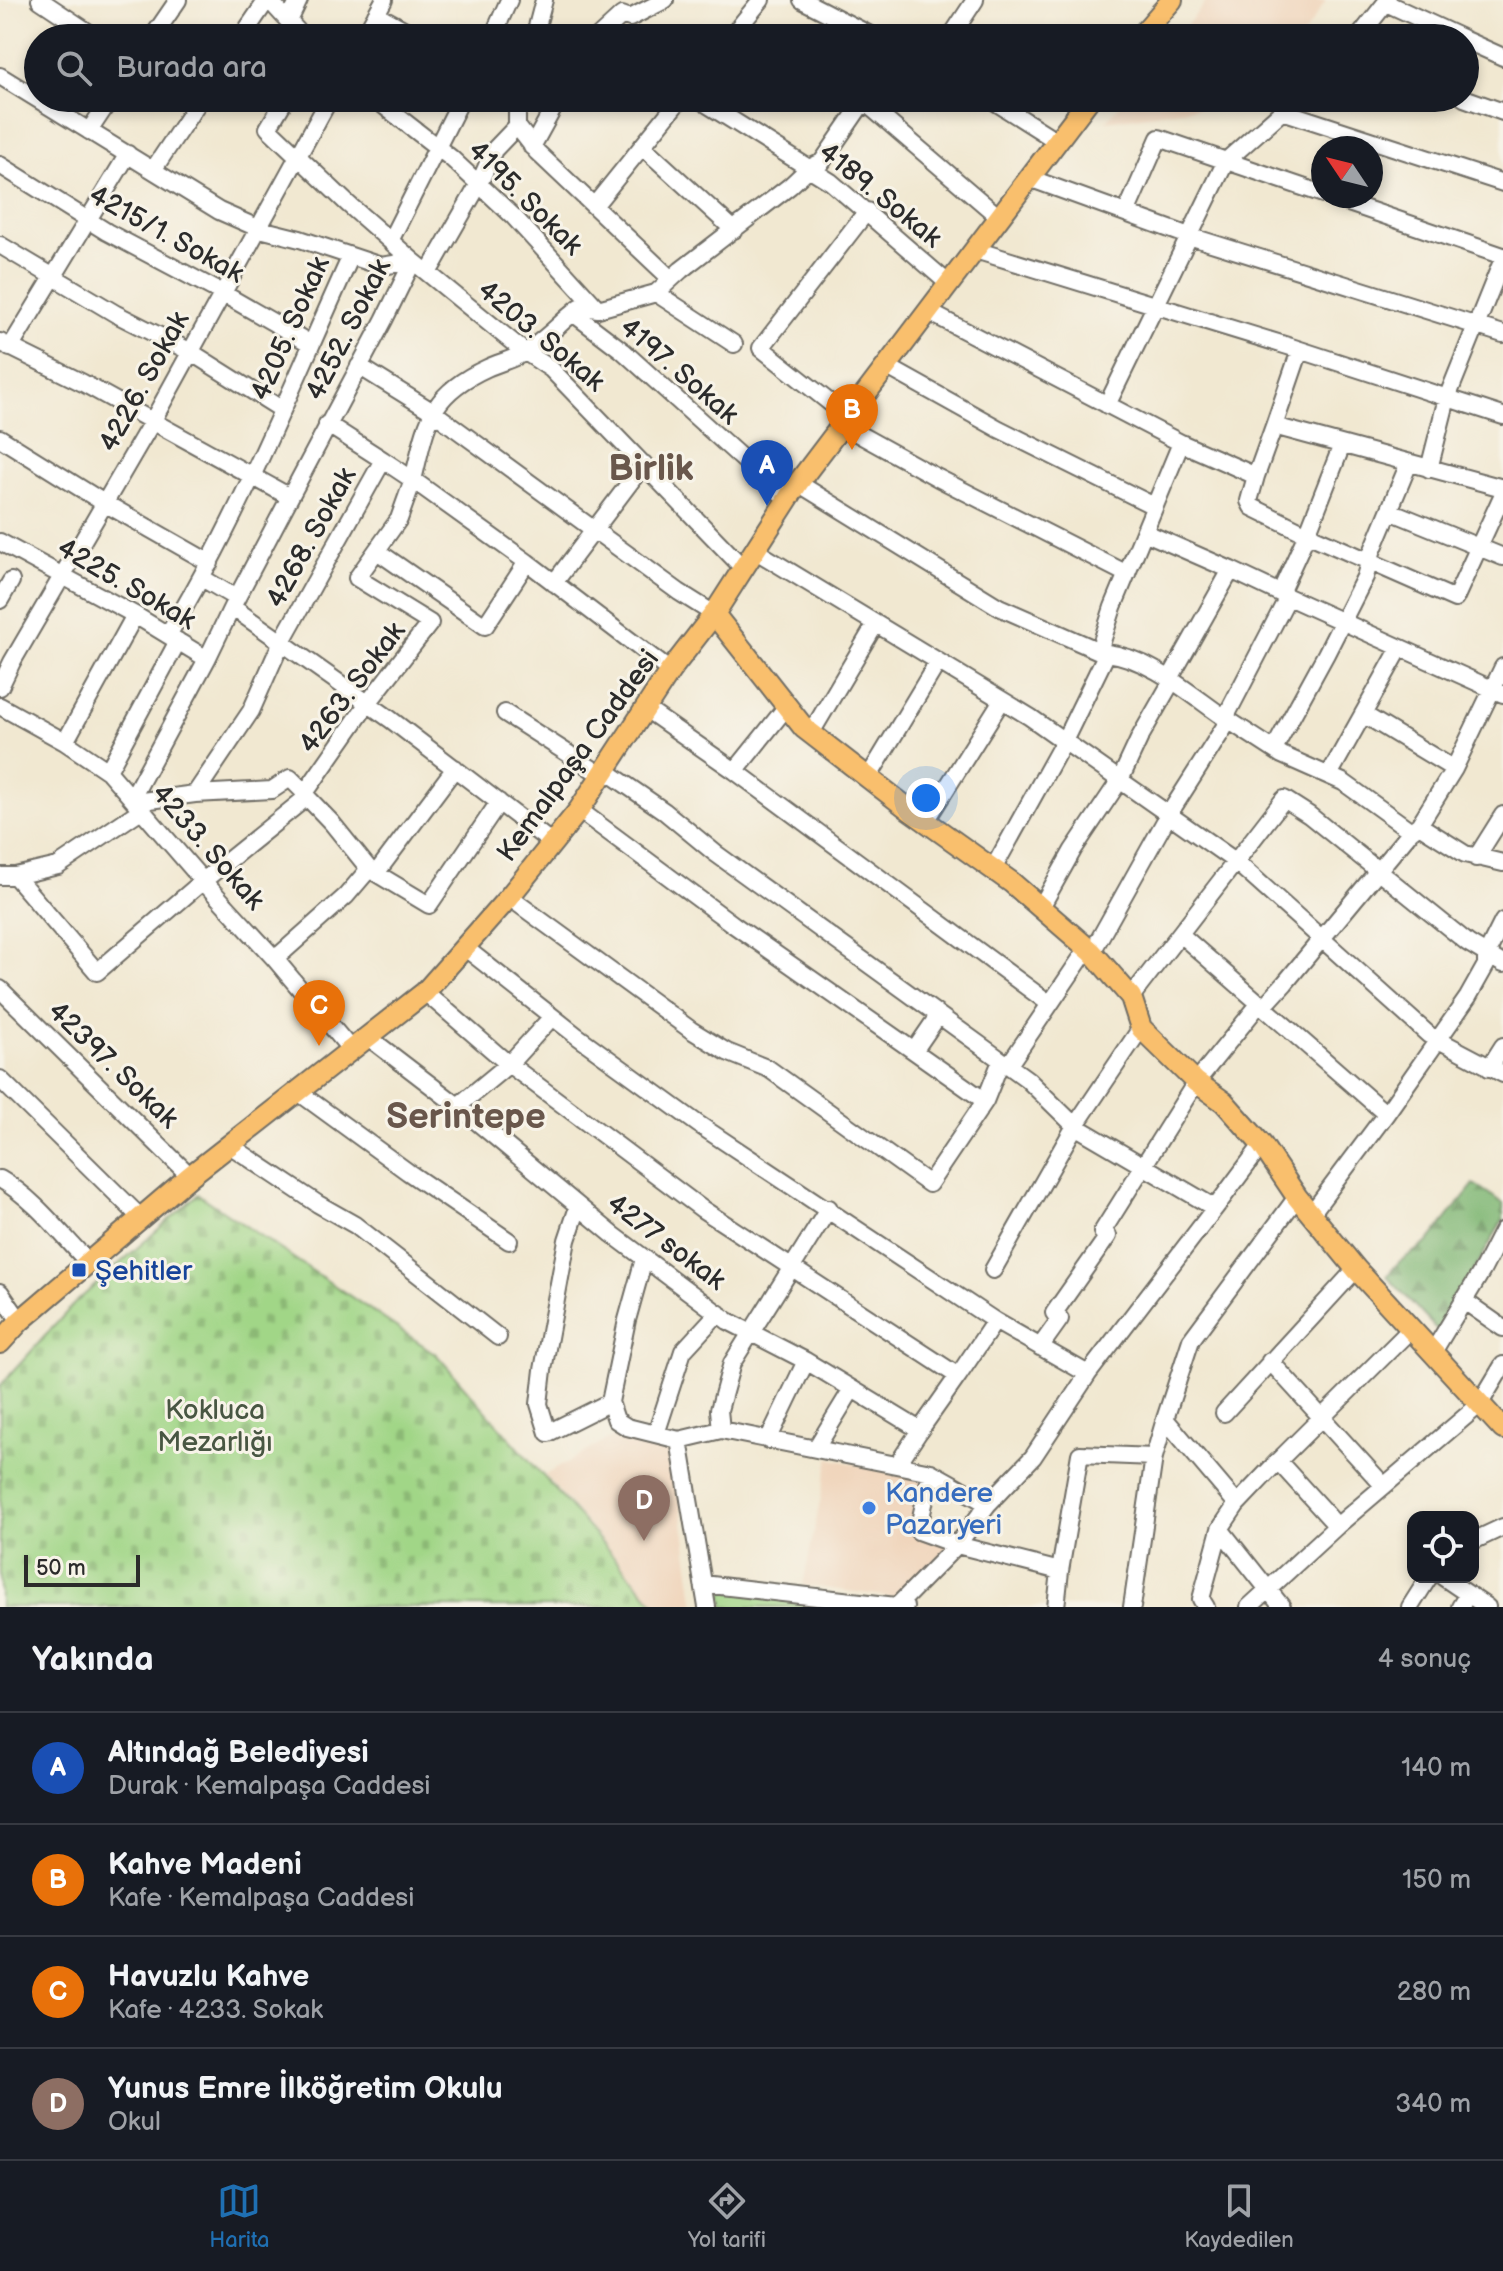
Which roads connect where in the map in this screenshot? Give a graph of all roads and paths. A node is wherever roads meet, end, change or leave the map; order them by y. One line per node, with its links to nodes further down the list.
1 (40, 0): 16 (street)
2 (178, 0): 17 (street)
3 (268, 0): 15 (street); 18 (street)
4 (299, 0): 15 (street)
5 (509, 0): 21 (street)
6 (665, 0): 23 (street)
7 (761, 0): 24 (street)
8 (802, 0): 25 (street)
9 (975, 0): 26 (street)
10 (1156, 0): 27 (main road)
11 (1172, 0): 28 (main road)
12 (542, 1): 22 (street)
13 (1387, 2): 29 (street); 30 (street)
14 (380, 7): 20 (street)
15 (289, 21): 19 (street)
16 (76, 24)
17 (162, 24)
18 (251, 24)
19 (292, 24)
20 (402, 24)
21 (498, 24)
22 (537, 24)
23 (612, 24)
24 (741, 24)
25 (849, 24)
26 (959, 24)
27 (1141, 24)
28 (1151, 24)
29 (1369, 24)
30 (1432, 24)
31 (1479, 46): 32 (street)
32 (1503, 57)
33 (0, 76): 34 (street, 4205. Sokak)
34 (24, 91)
35 (1479, 103): 53 (street)
36 (58, 112): 55 (street, 4205. Sokak)
37 (102, 112): 55 (street)
38 (192, 112): 65 (street)
39 (278, 112): 61 (street, 4252. Sokak)
40 (323, 112): 61 (street, 4226. Sokak)
41 (392, 112): 58 (street, 4195. Sokak)
42 (455, 112): 58 (street)
43 (517, 112): 54 (street)
44 (551, 112): 59 (street)
45 (670, 112): 57 (street)
46 (719, 112): 64 (street, 4189. Sokak)
47 (855, 112): 64 (street)
48 (878, 112): 74 (street)
49 (1011, 112): 56 (street)
50 (1079, 112): 56 (main road, Kemalpaşa Caddesi)
51 (1281, 112): 62 (street)
52 (1285, 112): 67 (street)
53 (1503, 112)
54 (517, 126): 59 (street); 68 (street)
55 (89, 131): 60 (street, 4205. Sokak)
56 (1057, 141): 66 (main road, Kemalpaşa Caddesi)
57 (642, 146): 70 (street); 77 (street)
58 (437, 147): 68 (street, 4195. Sokak); 79 (street)
59 (532, 147): 70 (street)
60 (128, 154): 65 (street, 4205. Sokak); 75 (street)
61 (298, 158): 76 (street, 4226. Sokak); 79 (street, 4252. Sokak)
62 (1226, 161): 69 (street); 73 (street); 78 (street)
63 (0, 165): 75 (street, 4215/1. Sokak)
64 (809, 168): 72 (street, 4189. Sokak); 77 (street)
65 (153, 170): 76 (street, 4205. Sokak)
66 (1029, 178): 73 (street); 74 (main road, Kemalpaşa Caddesi)
67 (1503, 183)
68 (479, 184): 85 (street); 92 (street, 4195. Sokak)
69 (1311, 190)
70 (594, 206): 87 (street)
71 (1363, 208): 83 (street)
72 (867, 211): 88 (street, 4189. Sokak); 110 (street)
73 (1126, 213): 78 (street)
74 (1000, 218): 81 (main road, Kemalpaşa Caddesi)
75 (88, 221): 86 (street); 89 (street, 4215/1. Sokak)
76 (260, 229): 82 (street, 4205. Sokak); 89 (street, 4226. Sokak)
77 (734, 230): 87 (street)
78 (1189, 236): 91 (street); 95 (street)
79 (390, 241): 84 (street, 4252. Sokak)
80 (0, 245): 86 (street)
81 (975, 250): 88 (main road, Kemalpaşa Caddesi); 91 (street)
82 (351, 256): 84 (street); 97 (street, 4205. Sokak)
83 (1503, 258): 95 (street)
84 (413, 261): 85 (street, 4203. Sokak); 103 (street, 4252. Sokak)
85 (428, 273): 102 (street, 4203. Sokak)
86 (54, 277): 99 (street); 101 (street)
87 (671, 279): 90 (street)
88 (949, 284): 93 (main road, Kemalpaşa Caddesi)
89 (222, 293): 97 (street, 4215/1. Sokak); 101 (street, 4226. Sokak)
90 (656, 293): 92 (street); 98 (street)
91 (1156, 307): 100 (street); 106 (street)
92 (598, 309): 94 (street)
93 (927, 311): 104 (main road, Kemalpaşa Caddesi); 106 (street)
94 (573, 313): 102 (street); 124 (street, 4197. Sokak)
95 (1475, 325): 96 (street); 105 (street)
96 (1503, 334)
97 (311, 344): 107 (street, 4205. Sokak)
98 (734, 344)
99 (5, 345): 111 (street)
100 (1300, 350): 105 (street); 113 (street)
101 (189, 351): 107 (street); 111 (street, 4226. Sokak)
102 (526, 352): 108 (street); 119 (street, 4203. Sokak)
103 (359, 366): 108 (street); 112 (street, 4252. Sokak)
104 (886, 366): 110 (main road, Kemalpaşa Caddesi); 128 (street)
105 (1447, 398): 109 (street); 120 (street)
106 (1107, 405): 115 (street)
107 (281, 409): 122 (street, 4205. Sokak)
108 (433, 412): 123 (street); 130 (street)
109 (1503, 416)
110 (845, 421): 124 (main road, Kemalpaşa Caddesi); 143 (street)
111 (152, 422): 122 (street); 127 (street, 4226. Sokak)
112 (327, 424): 117 (street); 126 (street, 4252. Sokak)
113 (1274, 426): 116 (street); 121 (street)
114 (0, 438): 127 (street)
115 (1181, 443): 121 (street); 128 (street)
116 (1342, 445): 118 (street); 132 (street)
117 (383, 460): 123 (street, 4268. Sokak); 156 (street, 4268. Sokak)
118 (1409, 463): 120 (street); 129 (street)
119 (644, 464): 130 (street); 141 (street, 4203. Sokak)
120 (1429, 469): 125 (street)
121 (1256, 476): 132 (street)
122 (252, 478): 126 (street); 140 (street, 4205. Sokak)
123 (413, 480): 135 (street, 4263. Sokak); 138 (street)
124 (792, 491): 136 (main road, Kemalpaşa Caddesi); 158 (street, 4197. Sokak)
125 (1503, 491): 134 (street)
126 (290, 497): 150 (street, 4252. Sokak)
127 (104, 503): 140 (street); 144 (street, 4226. Sokak)
128 (1154, 506): 131 (street)
129 (1390, 511): 134 (street); 139 (street)
130 (592, 530): 147 (street); 151 (street)
131 (1144, 532): 142 (street); 143 (street)
132 (1307, 534): 139 (street); 148 (street)
133 (0, 542): 144 (street, 4225. Sokak)
134 (1479, 549): 137 (street); 139 (street)
135 (377, 551): 138 (street); 167 (street, 4263. Sokak)
136 (756, 551): 141 (main road, Kemalpaşa Caddesi); 154 (street)
137 (1503, 557)
138 (527, 562): 147 (street)
139 (1369, 562): 153 (street)
140 (210, 563): 145 (street, 4205. Sokak)
141 (744, 569): 151 (main road, Kemalpaşa Caddesi)
142 (1231, 570): 148 (street); 163 (street)
143 (1127, 574): 158 (street)
144 (63, 575): 152 (street, 4225. Sokak); 164 (street, 4226. Sokak)
145 (202, 578): 150 (street); 155 (street, 4205. Sokak)
146 (11, 581): 149 (street)
147 (554, 583): 162 (street)
148 (1284, 595): 153 (street); 173 (street)
149 (0, 600)
150 (234, 603): 156 (street, 4225. Sokak); 159 (street, 4225. Sokak)
151 (714, 614): 162 (main road, Kemalpaşa Caddesi); 168 (main road)
152 (135, 615): 155 (street, 4225. Sokak); 176 (street)
153 (1344, 621): 157 (street); 177 (street)
154 (875, 625): 160 (street); 174 (street)
155 (173, 638): 159 (street, 4225. Sokak); 180 (street, 4205. Sokak)
156 (282, 641): 167 (street, 4225. Sokak); 186 (street, 4268. Sokak)
157 (1400, 648): 165 (street); 172 (street)
158 (1103, 652): 163 (street, 4197. Sokak); 175 (street)
159 (207, 659): 189 (street)
160 (938, 662): 166 (street); 184 (street)
161 (1503, 667): 165 (street)
162 (670, 671): 170 (main road, Kemalpaşa Caddesi)
163 (1172, 681): 173 (street, 4197. Sokak); 185 (street)
164 (0, 687)
165 (1498, 692): 179 (street)
166 (1002, 700): 175 (street); 193 (street)
167 (368, 703): 178 (street, 4225. Sokak); 187 (street, 4263. Sokak)
168 (788, 705): 174 (main road); 181 (street)
169 (0, 706): 176 (street, 4233. Sokak)
170 (646, 709): 181 (street); 182 (main road, Kemalpaşa Caddesi)
171 (505, 713): 182 (street)
172 (1363, 714): 179 (street); 183 (street)
173 (1227, 719): 177 (street, 4197. Sokak); 191 (street)
174 (811, 733): 184 (main road)
175 (1064, 741): 185 (street); 199 (street)
176 (65, 742): 180 (street, 4233. Sokak)
177 (1274, 749): 183 (street, 4197. Sokak)
178 (455, 768): 188 (street, 4225. Sokak); 200 (street)
179 (1454, 769): 194 (street)
180 (108, 771): 189 (street, 4233. Sokak)
181 (735, 771): 217 (street)
182 (604, 774): 190 (main road, Kemalpaşa Caddesi); 219 (street)
183 (1329, 775): 194 (street, 4197. Sokak)
184 (868, 778): 193 (main road)
185 (1120, 780): 191 (street); 205 (street)
186 (195, 794): 187 (street, 4263. Sokak); 189 (street, 4263. Sokak)
187 (306, 795): 200 (street); 203 (street)
188 (499, 802): 195 (street, 4225. Sokak); 200 (street)
189 (136, 803): 202 (street, 4263. Sokak); 203 (street, 4233. Sokak)
190 (579, 810): 195 (main road, Kemalpaşa Caddesi); 226 (street)
191 (1169, 814): 197 (street); 210 (street)
192 (1503, 815): 196 (street)
193 (926, 821): 199 (main road)
194 (1415, 828): 196 (street, 4197. Sokak); 201 (street)
195 (552, 843): 204 (main road, Kemalpaşa Caddesi)
196 (1476, 858): 198 (street, 4197. Sokak)
197 (1235, 861): 201 (street); 207 (street); 208 (street)
198 (1503, 863)
199 (993, 869): 205 (main road)
200 (373, 871): 212 (street)
201 (1376, 871): 208 (street); 211 (street)
202 (8, 876): 203 (street)
203 (203, 881): 212 (street, 4233. Sokak)
204 (509, 897): 209 (main road, Kemalpaşa Caddesi); 233 (street)
205 (1041, 907): 210 (main road)
206 (1503, 921): 211 (street)
207 (1180, 934): 216 (street); 218 (street)
208 (1320, 939): 218 (street); 223 (street)
209 (464, 947): 215 (main road, Kemalpaşa Caddesi); 220 (street)
210 (1090, 950): 216 (main road); 217 (street)
211 (1486, 955): 213 (street); 223 (street)
212 (275, 959): 225 (street, 4233. Sokak)
213 (1503, 964)
214 (0, 989): 241 (street, 42397. Sokak)
215 (425, 992): 222 (main road, Kemalpaşa Caddesi); 228 (street)
216 (1131, 997): 221 (main road)
217 (1050, 1004): 227 (street)
218 (1264, 1006): 231 (street); 235 (street)
219 (938, 1016): 226 (street); 227 (street)
220 (552, 1017): 228 (street); 245 (street)
221 (1141, 1028): 231 (main road); 236 (street)
222 (368, 1037): 225 (main road, Kemalpaşa Caddesi); 234 (street, 4277 sokak)
223 (1439, 1042): 229 (street); 235 (street)
224 (1503, 1046): 229 (street)
225 (352, 1051): 232 (main road, Kemalpaşa Caddesi)
226 (914, 1051): 233 (street)
227 (1005, 1063): 233 (street); 236 (street)
228 (509, 1064): 234 (street); 253 (street)
229 (1496, 1071)
230 (0, 1079): 248 (street)
231 (1196, 1082): 237 (main road); 239 (street)
232 (297, 1091): 238 (main road, Kemalpaşa Caddesi); 250 (street)
233 (985, 1101)
234 (458, 1106): 244 (street, 4277 sokak)
235 (1386, 1114): 247 (street)
236 (1075, 1126): 239 (street); 255 (street)
237 (1262, 1145): 243 (main road); 246 (street)
238 (231, 1146): 241 (main road, Kemalpaşa Caddesi); 264 (street)
239 (1144, 1165): 246 (street); 266 (street)
240 (0, 1172): 242 (street)
241 (190, 1176): 248 (main road, Kemalpaşa Caddesi)
242 (7, 1183): 252 (street)
243 (1297, 1197): 247 (main road); 277 (street)
244 (578, 1207): 251 (street, 4277 sokak); 274 (street)
245 (829, 1208): 253 (street); 260 (street)
246 (1215, 1208): 271 (street)
247 (1311, 1214): 254 (main road)
248 (141, 1218): 252 (main road, Kemalpaşa Caddesi)
249 (1503, 1230): 257 (street)
250 (509, 1241)
251 (644, 1259): 258 (street, 4277 sokak); 274 (street)
252 (88, 1262): 259 (main road, Kemalpaşa Caddesi)
253 (791, 1267): 263 (street); 272 (street)
254 (1356, 1269): 262 (main road); 269 (street)
255 (993, 1270)
256 (0, 1292): 259 (street)
257 (1463, 1300): 261 (street); 267 (street)
258 (718, 1313): 263 (street, 4277 sokak); 282 (street)
259 (20, 1321): 265 (main road, Kemalpaşa Caddesi)
260 (995, 1321): 266 (street); 272 (street)
261 (1503, 1328)
262 (1411, 1329): 267 (main road); 278 (street)
263 (749, 1334): 268 (street, 4277 sokak); 280 (street)
264 (498, 1337)
265 (0, 1343)
266 (1040, 1347): 271 (street)
267 (1433, 1352): 275 (main road)
268 (806, 1361): 273 (street, 4277 sokak); 284 (street)
269 (1270, 1361): 276 (street); 278 (street)
270 (1503, 1365): 275 (street)
271 (1088, 1374): 291 (street)
272 (958, 1376): 281 (street)
273 (852, 1389): 281 (street, 4277 sokak); 285 (street)
274 (610, 1402): 282 (street)
275 (1479, 1405): 279 (main road); 290 (street)
276 (1224, 1413)
277 (1165, 1419): 286 (street); 292 (street)
278 (1322, 1419): 287 (street); 290 (street)
279 (1503, 1429)
280 (721, 1430): 283 (street); 284 (street)
281 (920, 1430): 288 (street)
282 (656, 1434): 283 (street)
283 (679, 1440): 301 (street)
284 (768, 1440): 285 (street)
285 (816, 1448): 288 (street)
286 (1154, 1457): 298 (street); 308 (street)
287 (1278, 1461): 292 (street); 293 (street)
288 (897, 1465): 289 (street)
289 (931, 1472): 291 (street); 297 (street)
290 (1384, 1486): 293 (street)
291 (988, 1504): 297 (street)
292 (1237, 1504): 295 (street)
293 (1337, 1526): 302 (street)
294 (1503, 1527): 296 (street)
295 (1220, 1529): 302 (street); 309 (street)
296 (1479, 1538)
297 (957, 1545): 298 (street); 304 (street)
298 (1060, 1571): 307 (street)
299 (1425, 1583): 312 (street)
300 (1448, 1583): 303 (street)
301 (703, 1584): 304 (street); 305 (street)
302 (1270, 1590): 310 (street); 311 (street)
303 (1464, 1600): 313 (street)
304 (897, 1606): 306 (street)
305 (707, 1607)
306 (905, 1607)
307 (1056, 1607)
308 (1132, 1607)
309 (1206, 1607)
310 (1249, 1607)
311 (1282, 1607)
312 (1410, 1607)
313 (1487, 1607)

